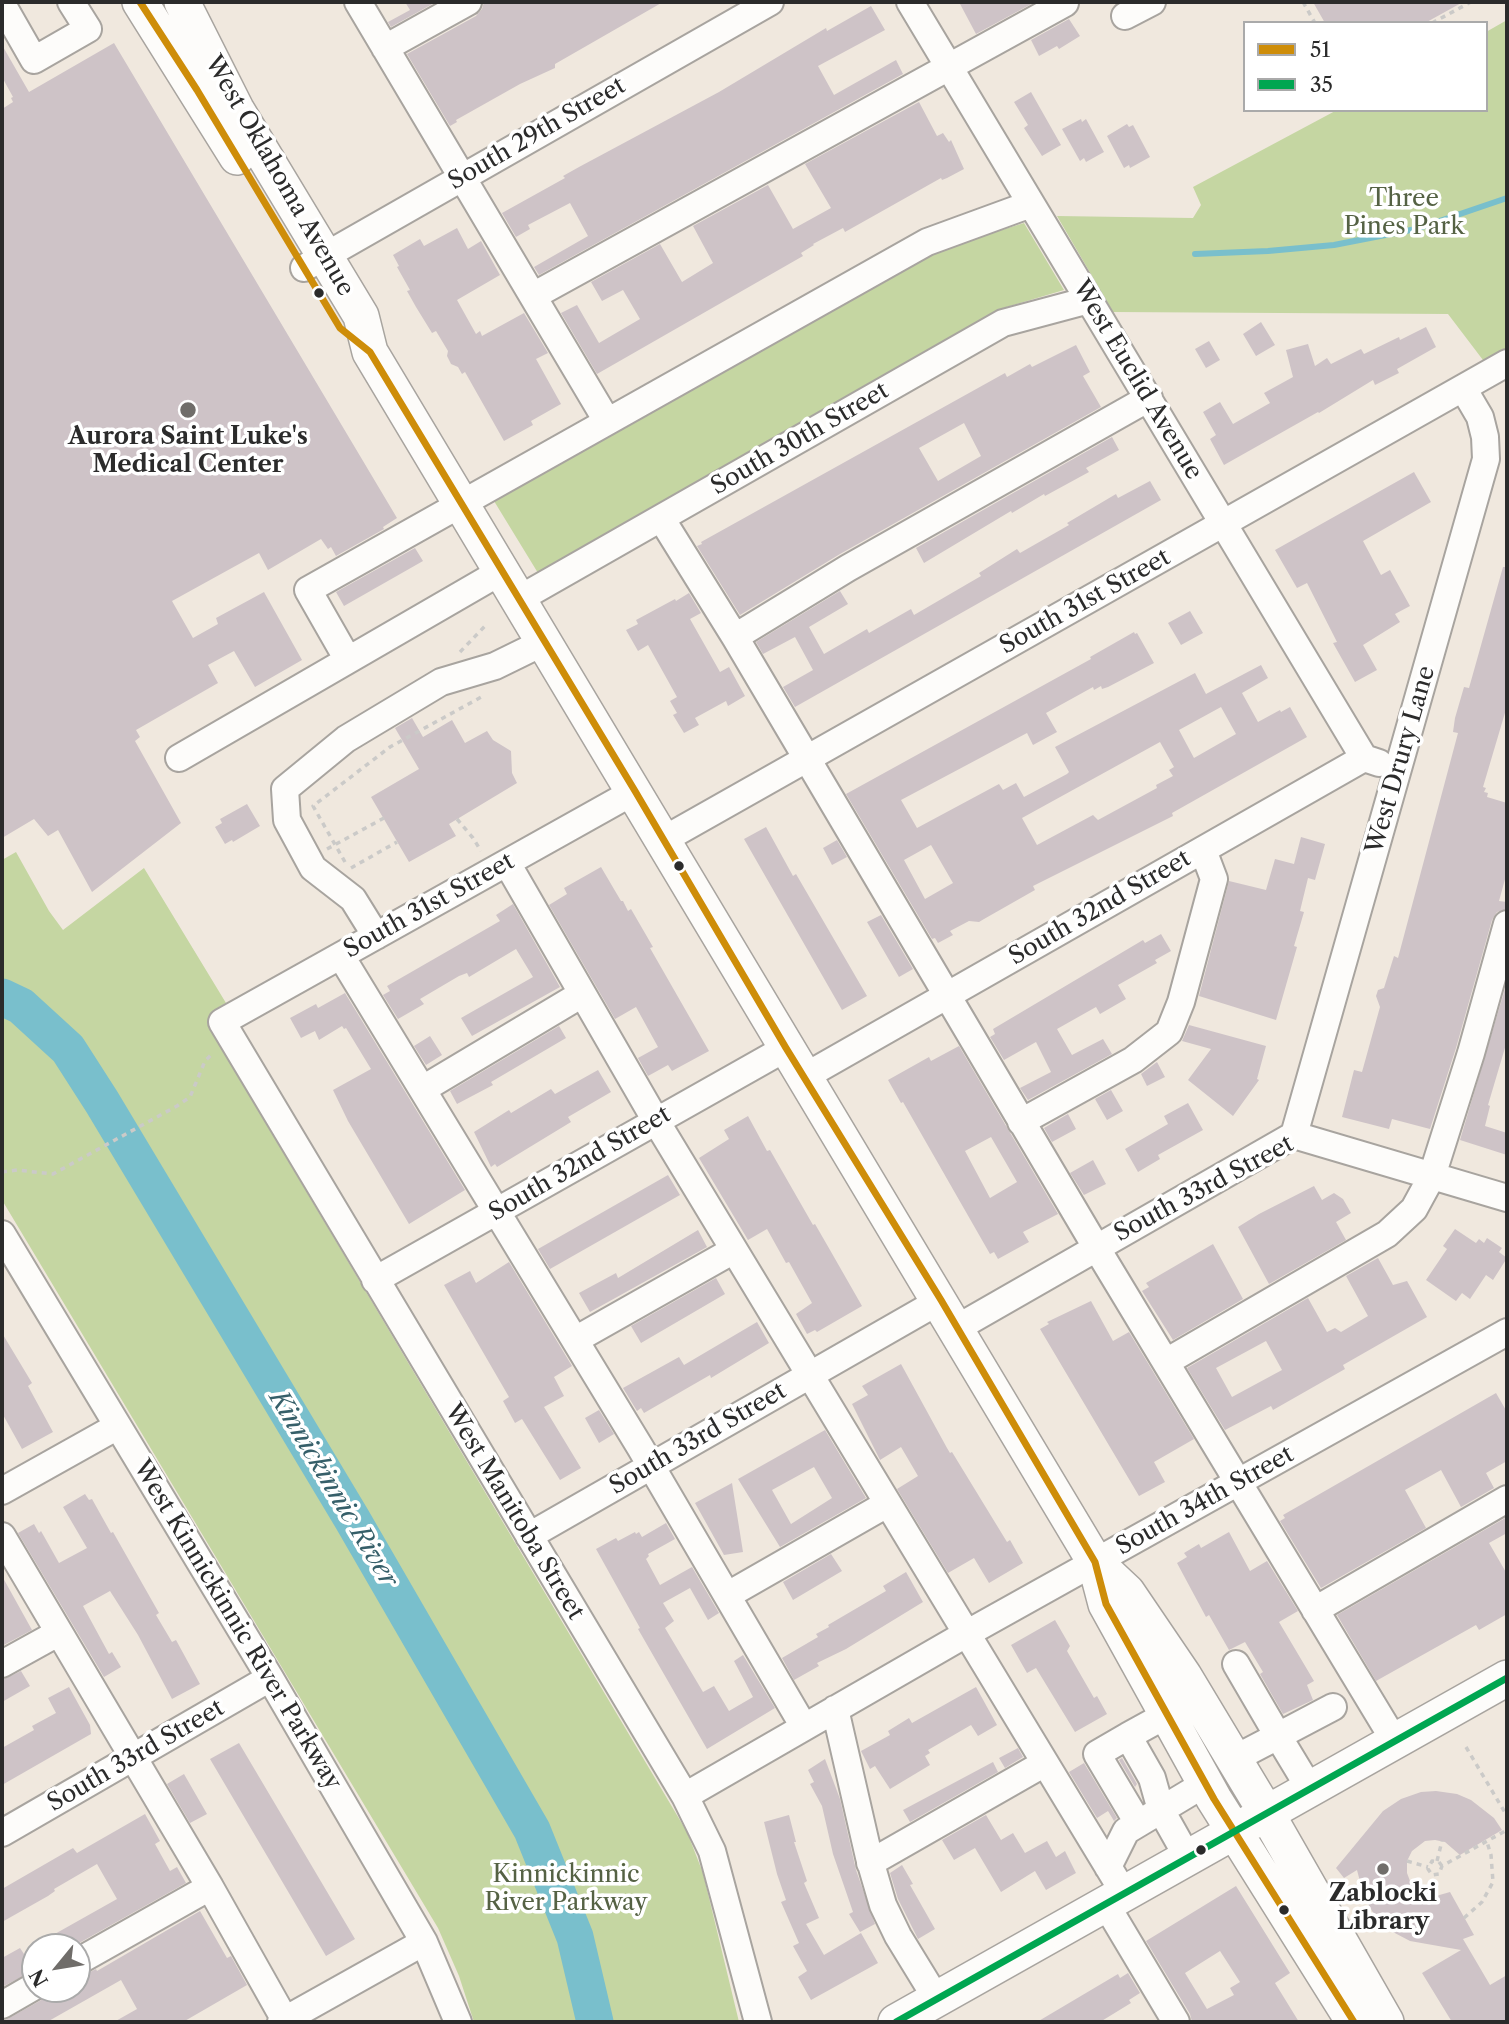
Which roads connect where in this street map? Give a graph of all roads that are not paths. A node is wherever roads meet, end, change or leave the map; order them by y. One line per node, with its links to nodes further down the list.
1 (71, 2): 8 (street)
2 (183, 2): 10 (street); 16 (main road, West Oklahoma Avenue)
3 (358, 2): 12 (street)
4 (468, 2): 12 (street)
5 (770, 2): 14 (street, South 29th Street)
6 (910, 2): 13 (street, West Euclid Avenue)
7 (1152, 2): 11 (street)
8 (2, 4)
9 (1065, 4): 13 (street)
10 (146, 12): 16 (main road, West Oklahoma Avenue)
11 (1125, 16)
12 (385, 48): 14 (street)
13 (949, 68): 15 (street, West Euclid Avenue); 17 (street)
14 (461, 177): 16 (street, South 29th Street); 17 (street)
15 (1031, 204): 18 (street, West Euclid Avenue); 22 (street)
16 (314, 262): 23 (main road, West Oklahoma Avenue)
17 (533, 296): 22 (street)
18 (1089, 300): 21 (street, West Euclid Avenue); 24 (street, South 30th Street)
19 (1507, 363): 20 (street, South 31st Street)
20 (1463, 388): 25 (street, South 31st Street); 33 (street, West Drury Lane)
21 (1149, 398): 25 (street, West Euclid Avenue); 27 (street)
22 (607, 421): 23 (street)
23 (461, 503): 26 (main road, West Oklahoma Avenue); 29 (street)
24 (662, 518): 26 (street, South 30th Street); 27 (street)
25 (1224, 523): 31 (street, West Euclid Avenue); 32 (street, South 31st Street)
26 (510, 585): 28 (main road, West Oklahoma Avenue); 29 (street, South 30th Street)
27 (735, 637): 32 (street)
28 (544, 642): 34 (main road, West Oklahoma Avenue); 39 (street)
29 (348, 660): 30 (street, South 30th Street)
30 (179, 758)
31 (1364, 758): 33 (street); 36 (street, South 32nd Street)
32 (805, 759): 35 (street, South 31st Street); 42 (street)
33 (1399, 771): 49 (street, West Drury Lane)
34 (635, 791): 35 (main road, West Oklahoma Avenue); 37 (street, South 31st Street)
35 (663, 840): 44 (main road, West Oklahoma Avenue)
36 (1203, 850): 42 (street, South 32nd Street); 48 (street)
37 (499, 867): 39 (street, South 31st Street); 41 (street)
38 (1507, 924): 50 (street)
39 (376, 936): 40 (street, South 31st Street)
40 (341, 956): 43 (street, South 31st Street); 46 (street)
41 (582, 994): 46 (street); 47 (street)
42 (946, 996): 45 (street, South 32nd Street); 48 (street)
43 (222, 1022): 56 (street, West Manitoba Street)
44 (786, 1048): 45 (main road, West Oklahoma Avenue); 47 (street, South 32nd Street)
45 (804, 1077): 57 (main road, West Oklahoma Avenue)
46 (423, 1089): 52 (street)
47 (656, 1121): 52 (street, South 32nd Street); 55 (street)
48 (1021, 1122): 54 (street)
49 (1294, 1135): 50 (street, South 33rd Street); 54 (street, South 33rd Street)
50 (1432, 1176): 51 (street, South 33rd Street); 60 (street)
51 (1507, 1198)
52 (498, 1211): 56 (street, South 32nd Street); 59 (street)
53 (2, 1234): 62 (street, West Kinnickinnic River Parkway)
54 (1096, 1248): 57 (street, South 33rd Street); 60 (street)
55 (734, 1250): 59 (street); 61 (street)
56 (375, 1280): 69 (street, West Manitoba Street)
57 (949, 1314): 61 (street, South 33rd Street); 70 (main road, West Oklahoma Avenue)
58 (1507, 1332): 64 (street, South 34th Street)
59 (575, 1340): 63 (street)
60 (1166, 1362): 64 (street)
61 (809, 1376): 63 (street, South 33rd Street); 67 (street)
62 (118, 1426): 65 (street); 77 (street, West Kinnickinnic River Parkway)
63 (651, 1466): 69 (street, South 33rd Street); 71 (street)
64 (1238, 1482): 70 (street, South 34th Street); 72 (street)
65 (2, 1491)
66 (1507, 1499): 72 (street)
67 (887, 1504): 71 (street); 74 (street)
68 (2, 1536): 73 (street)
69 (528, 1536): 91 (street, West Manitoba Street)
70 (1095, 1562): 74 (street, South 34th Street); 81 (main road, West Oklahoma Avenue); 87 (main road, West Oklahoma Avenue)
71 (727, 1595): 82 (street)
72 (1315, 1610): 85 (street)
73 (58, 1633): 75 (street); 86 (street)
74 (966, 1634): 80 (street, South 34th Street); 88 (street)
75 (2, 1664)
76 (1236, 1664): 84 (street)
77 (270, 1678): 86 (street, South 33rd Street); 101 (street, West Kinnickinnic River Parkway)
78 (1507, 1678): 85 (main road)
79 (1333, 1707): 84 (street)
80 (835, 1709): 82 (street, South 34th Street); 98 (street)
81 (1167, 1714): 83 (street); 89 (main road, West Oklahoma Avenue)
82 (804, 1727): 91 (street, South 34th Street)
83 (1128, 1736): 92 (street); 95 (street)
84 (1278, 1736): 87 (street); 90 (street)
85 (1394, 1740): 90 (main road)
86 (132, 1759): 94 (street, South 33rd Street); 99 (street)
87 (1234, 1759): 93 (main road, West Oklahoma Avenue)
88 (1045, 1763): 98 (street); 100 (street)
89 (1206, 1783): 92 (street); 96 (main road, West Oklahoma Avenue)
90 (1310, 1789): 93 (main road)
91 (685, 1796): 108 (street, West Manitoba Street)
92 (1161, 1810): 95 (street); 97 (street)
93 (1267, 1814): 96 (main road); 111 (main road, West Oklahoma Avenue)
94 (6, 1822)
95 (1138, 1824): 100 (street)
96 (1234, 1833): 97 (main road); 110 (main road, West Oklahoma Avenue)
97 (1188, 1858): 100 (main road)
98 (870, 1863): 105 (street)
99 (209, 1887): 102 (street); 106 (street)
100 (1112, 1888): 105 (main road); 109 (street)
101 (424, 1942): 106 (street); 107 (street, West Kinnickinnic River Parkway)
102 (91, 1954)
103 (21, 1994): 104 (street)
104 (2, 2005)
105 (914, 2014)
106 (284, 2021)
107 (458, 2022)
108 (758, 2022)
109 (1176, 2022)
110 (1354, 2022)
111 (1386, 2022)

